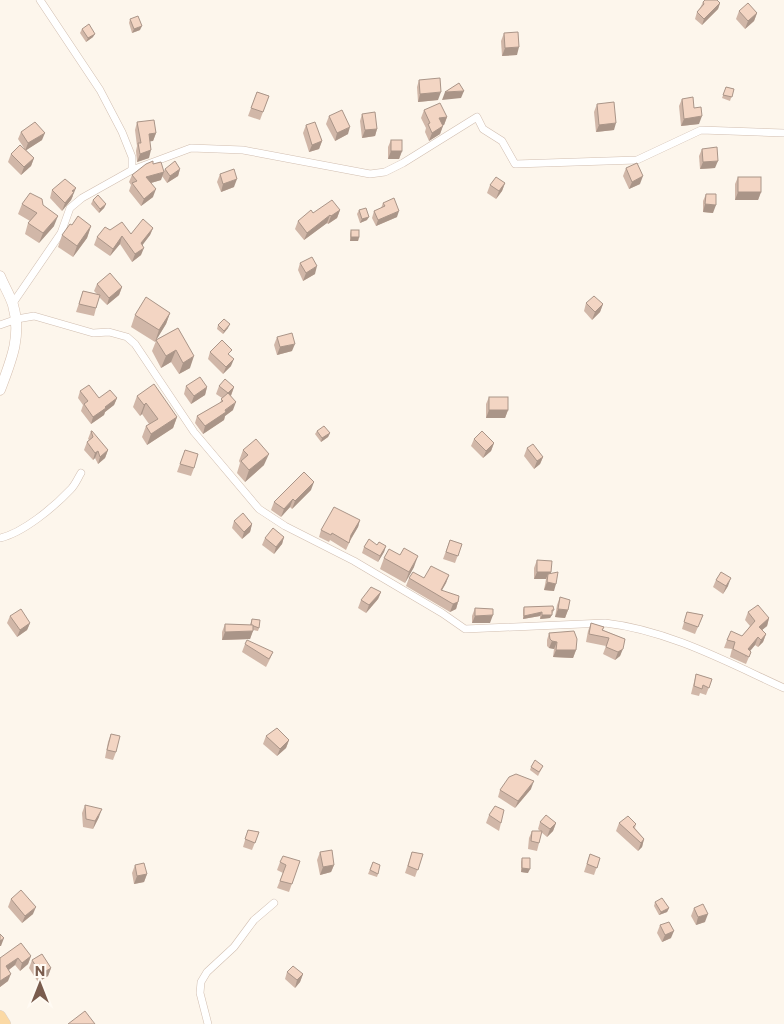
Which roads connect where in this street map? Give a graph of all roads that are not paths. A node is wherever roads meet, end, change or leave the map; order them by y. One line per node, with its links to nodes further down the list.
1 (40, 0): 3 (street)
2 (784, 133): 3 (street)
3 (132, 170): 5 (street)
4 (0, 276): 5 (main road)
5 (13, 304): 6 (main road)
6 (16, 319): 7 (street); 8 (main road); 11 (street)
7 (0, 325)
8 (0, 390)
9 (82, 473): 10 (street)
10 (0, 538)
11 (784, 688)
12 (274, 903): 15 (street)
13 (0, 1016): 14 (main road)
14 (5, 1024)
15 (208, 1024)

